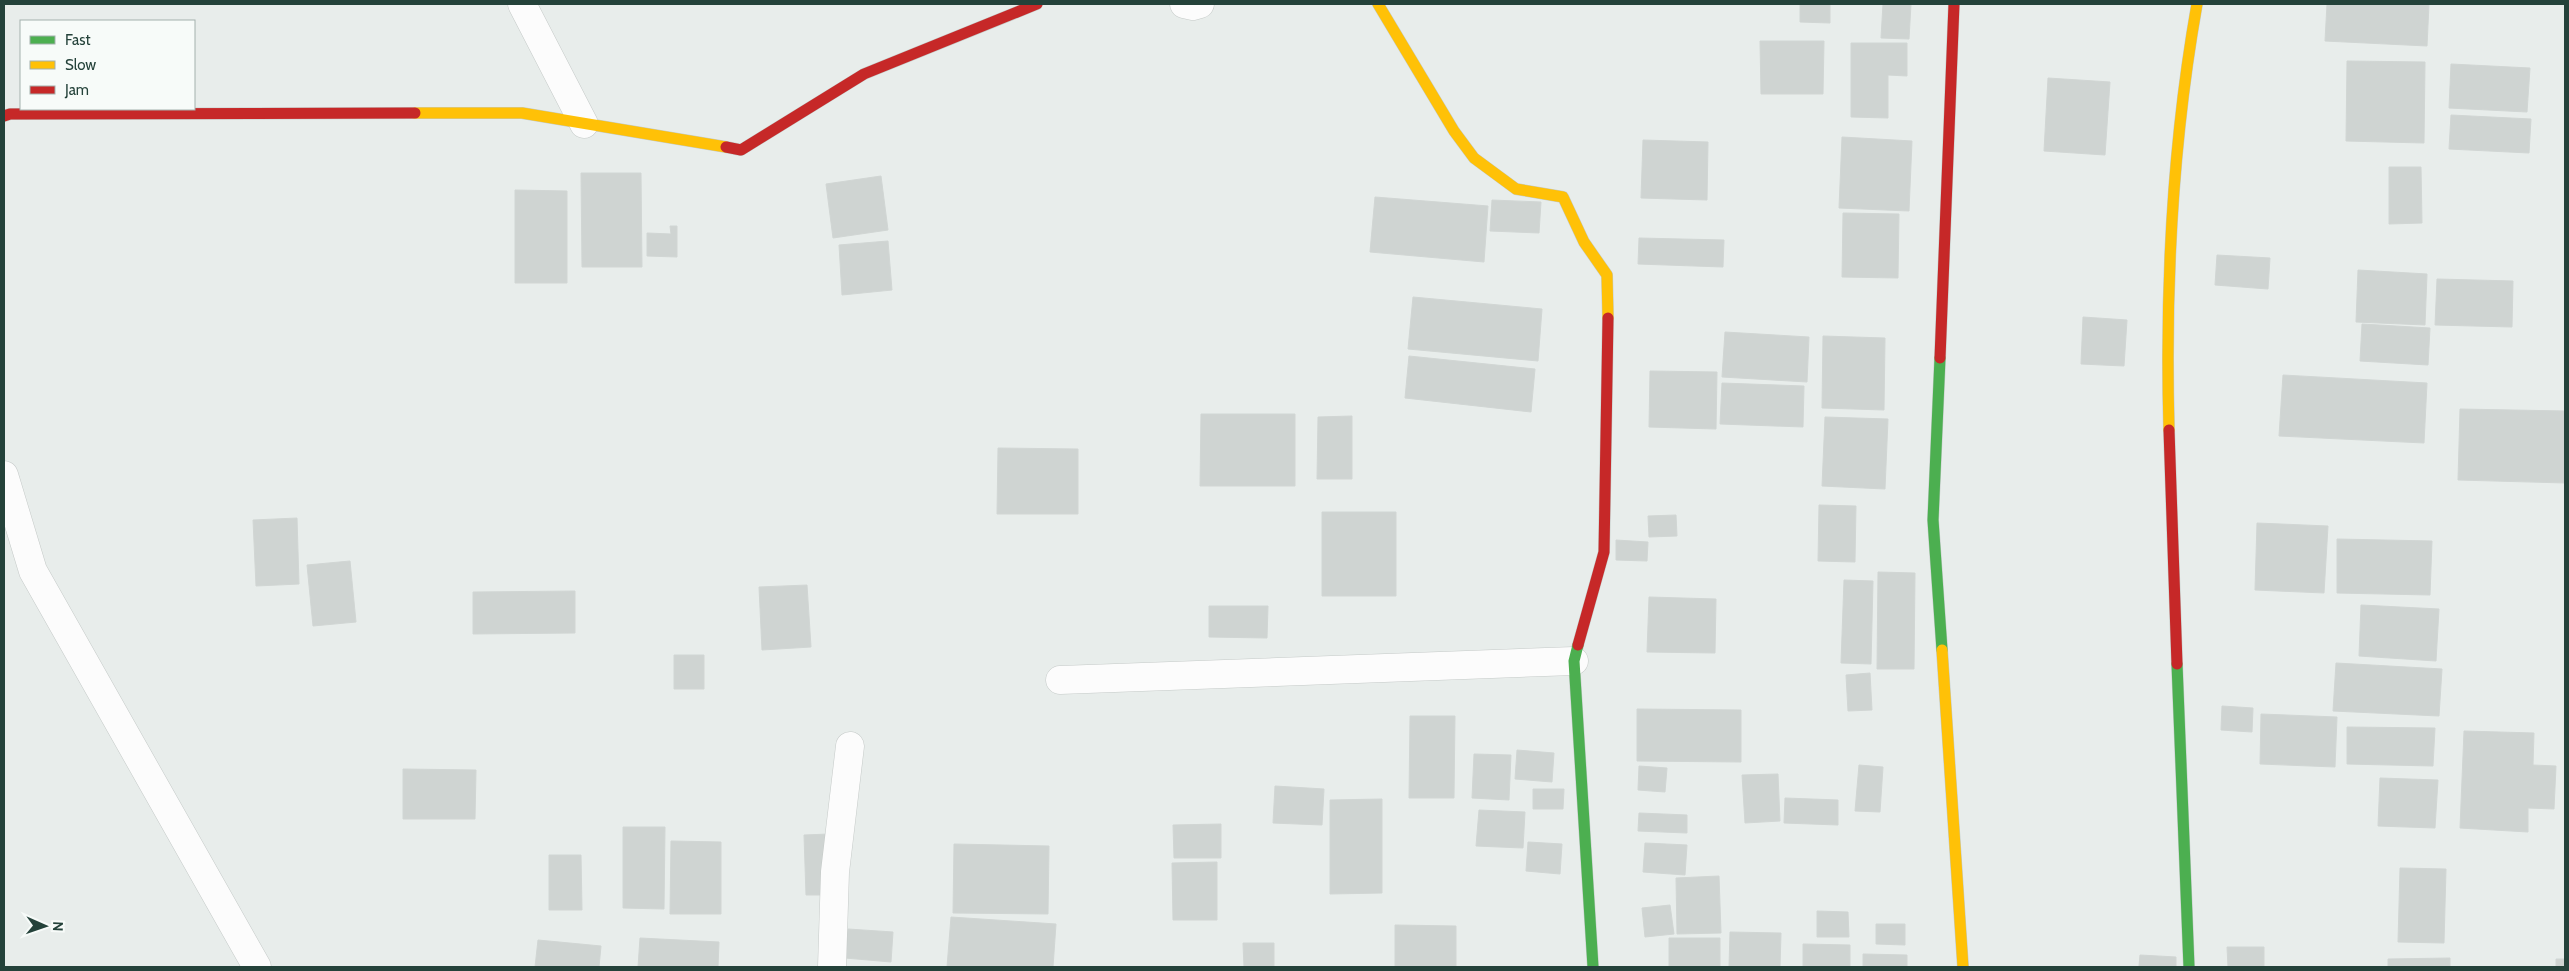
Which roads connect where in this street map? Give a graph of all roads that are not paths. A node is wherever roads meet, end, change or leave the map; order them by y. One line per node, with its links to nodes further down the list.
1 (522, 4): 9 (street)
2 (1037, 4): 9 (street)
3 (1184, 4): 4 (street)
4 (1200, 4)
5 (1378, 4): 11 (street)
6 (1954, 4): 17 (street)
7 (2197, 4): 18 (street)
8 (4, 116): 9 (street)
9 (584, 124)
10 (4, 475): 14 (street)
11 (1574, 661): 12 (street); 16 (street)
12 (1060, 680)
13 (850, 746): 15 (street)
14 (257, 967)
15 (832, 967)
16 (1593, 967)
17 (1963, 967)
18 (2189, 967)

